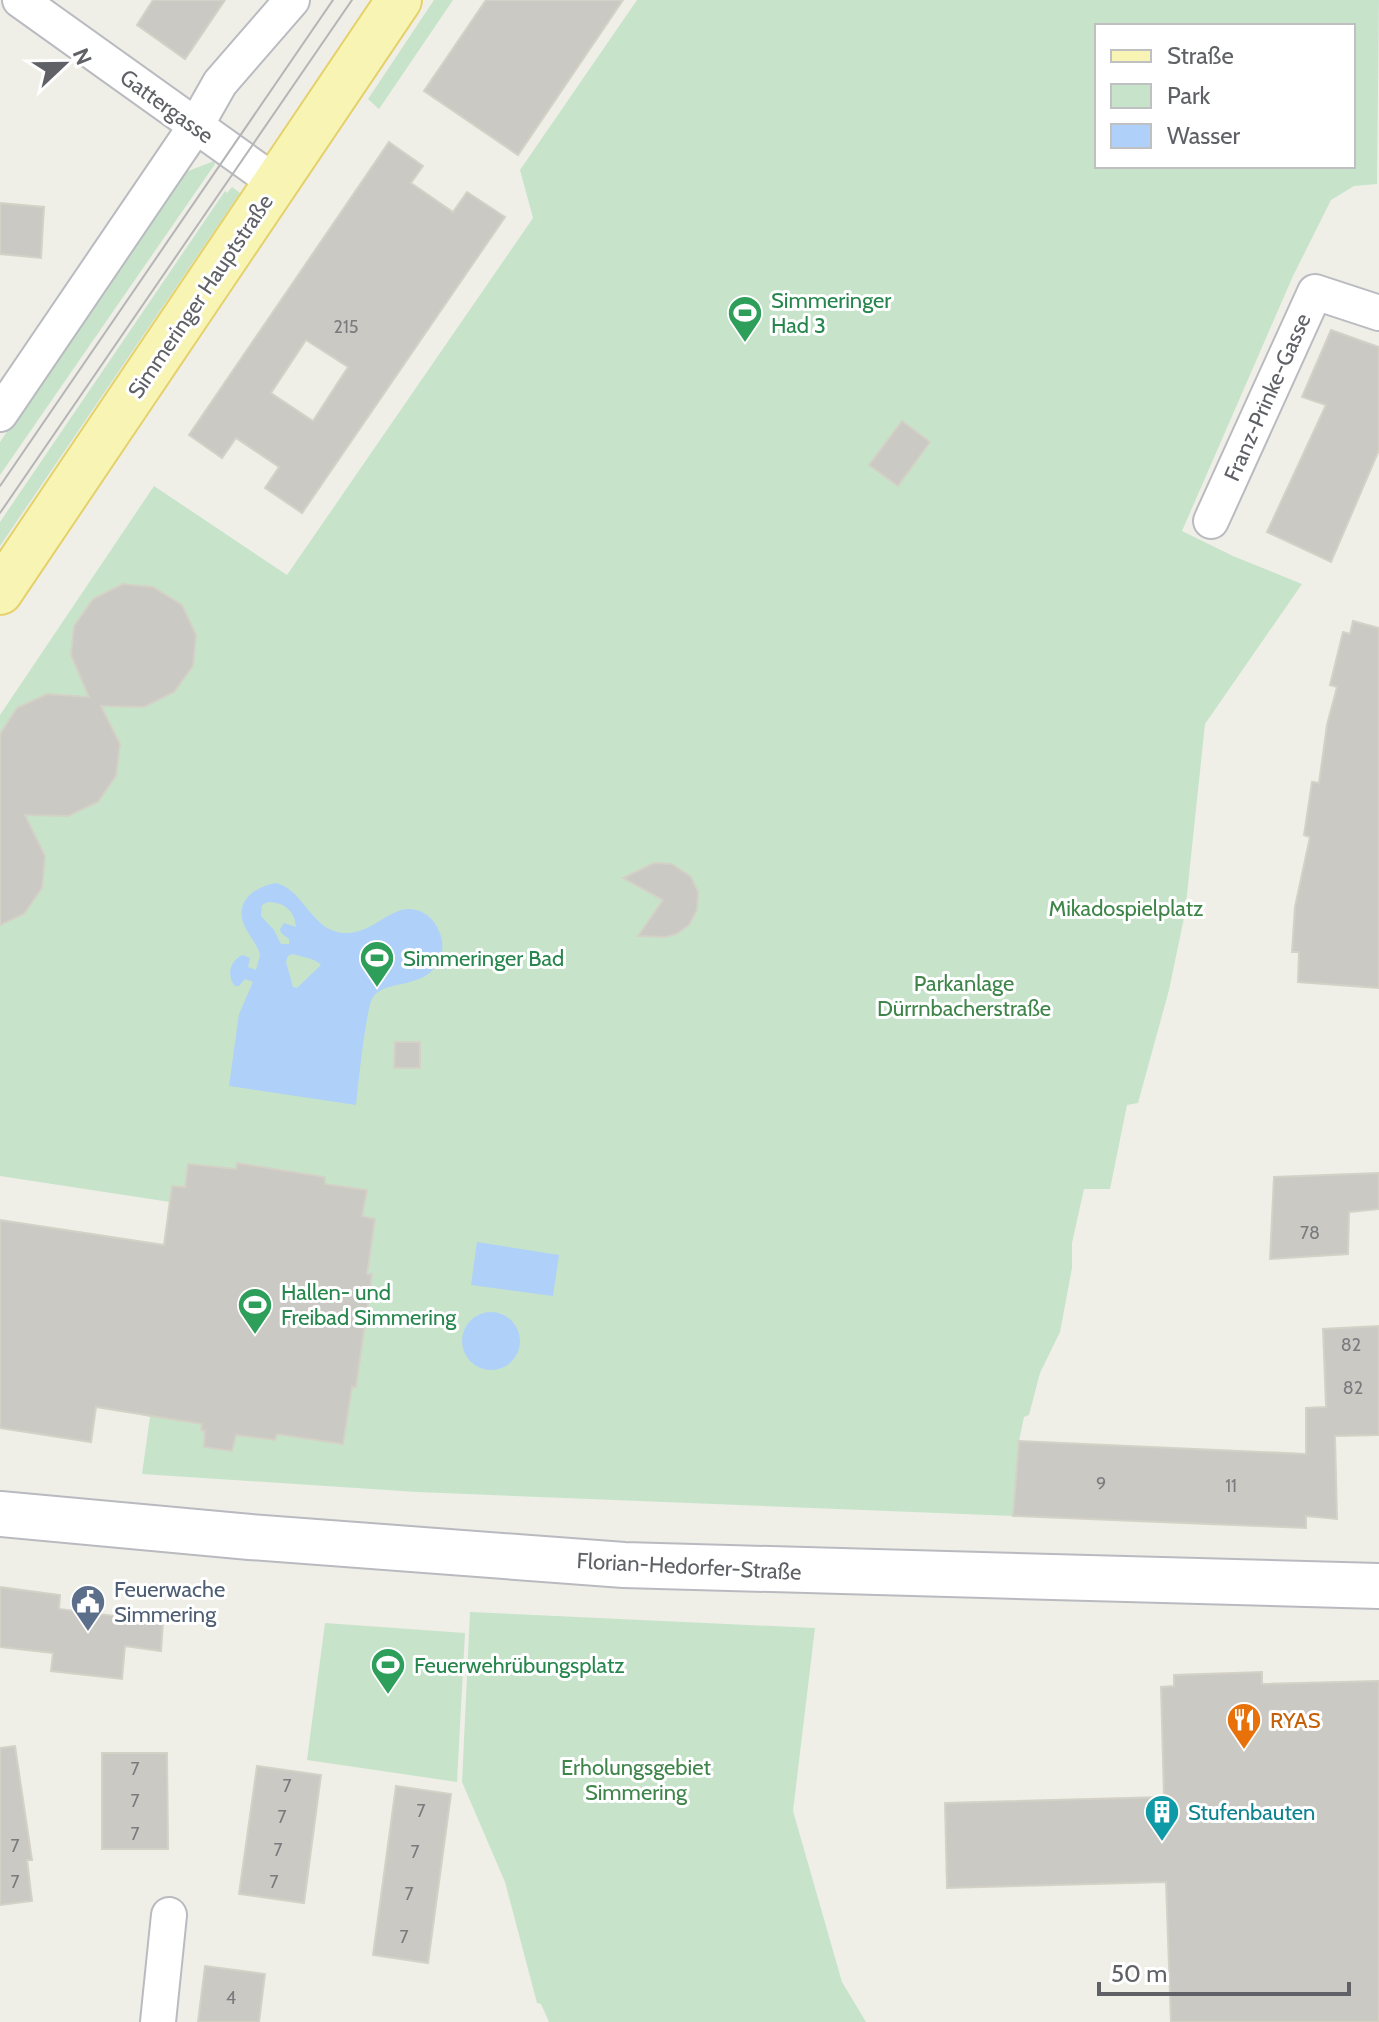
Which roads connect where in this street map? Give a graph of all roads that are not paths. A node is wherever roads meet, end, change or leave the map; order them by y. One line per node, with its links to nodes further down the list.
1 (20, 0): 4 (street, Gattergasse)
2 (292, 0): 4 (street)
3 (399, 0): 5 (main road, Simmeringer Hauptstraße)
4 (195, 127): 5 (street, Gattergasse); 7 (street)
5 (276, 183): 9 (main road, Simmeringer Hauptstraße)
6 (1379, 313): 8 (street, Franz-Prinke-Gasse)
7 (0, 414)
8 (1211, 521)
9 (0, 592)
10 (0, 1514): 11 (main road, Florian-Hedorfer-Straße)
11 (1379, 1586)
12 (169, 1915): 13 (street)
13 (158, 2022)

